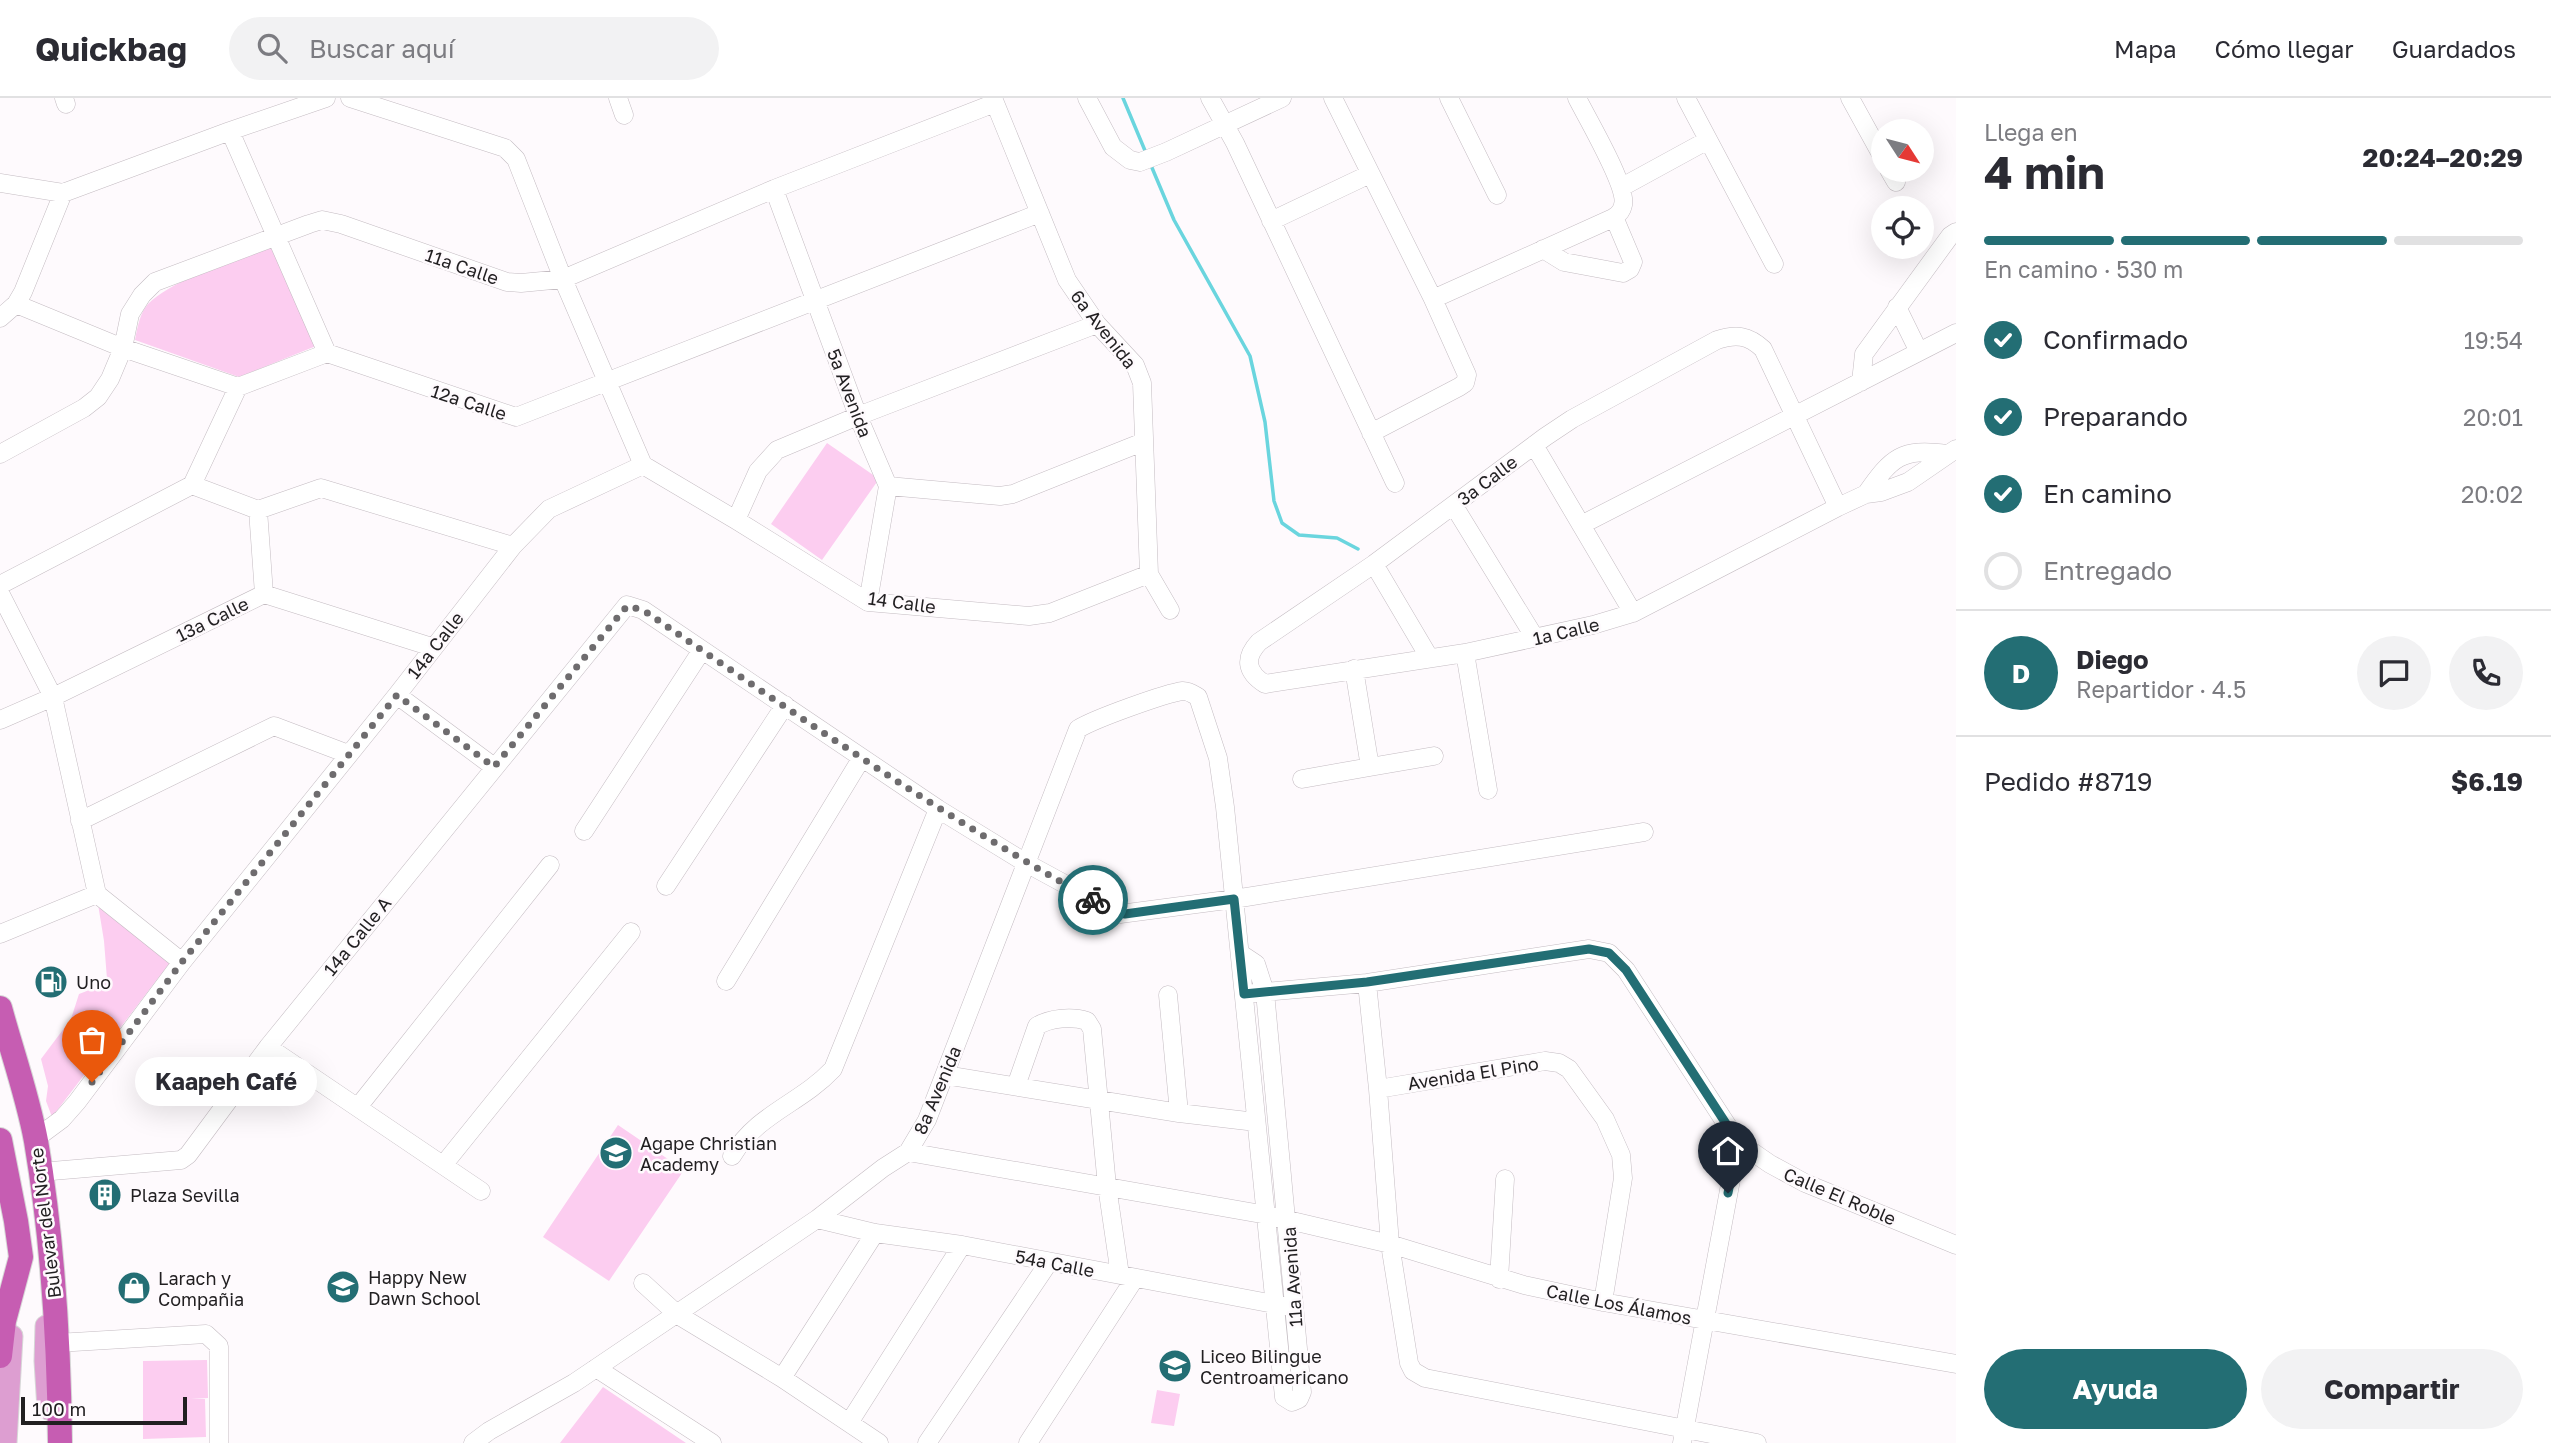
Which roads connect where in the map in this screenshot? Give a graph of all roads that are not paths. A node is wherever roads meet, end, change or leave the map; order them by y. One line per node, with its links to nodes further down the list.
1 (326, 98): 13 (street)
2 (350, 98): 29 (street)
3 (1087, 98): 12 (street)
4 (1210, 98): 12 (street)
5 (1282, 98): 12 (street)
6 (1333, 98): 16 (street)
7 (1448, 98): 21 (street)
8 (1577, 98): 18 (street)
9 (1686, 98): 15 (street)
10 (1850, 98): 14 (street)
11 (994, 101): 19 (street, 11a Calle); 22 (street, 6a Avenida)
12 (1225, 125): 24 (street)
13 (230, 131): 20 (street); 26 (street)
14 (1871, 136)
15 (1708, 141): 18 (street); 28 (street)
16 (1370, 174): 24 (street); 31 (street)
17 (0, 183): 20 (street)
18 (1622, 187): 23 (street)
19 (774, 190): 29 (street, 11a Calle); 30 (street, 5a Avenida)
20 (64, 193): 32 (street)
21 (1497, 195)
22 (1040, 213): 30 (street, 12a Calle); 35 (street, 6a Avenida)
23 (1614, 217): 27 (street); 27 (street)
24 (1271, 221): 45 (street)
25 (1956, 232): 33 (street)
26 (277, 235): 29 (street, 11a Calle); 37 (street, 11a Calle); 39 (street)
27 (1543, 249): 31 (street)
28 (1774, 264)
29 (563, 279): 40 (street)
30 (814, 299): 40 (street, 12a Calle); 43 (street, 5a Avenida)
31 (1433, 299): 45 (street)
32 (16, 304): 34 (street); 37 (street)
33 (1897, 307): 38 (street); 41 (street)
34 (0, 318)
35 (1097, 324): 43 (street); 46 (street, 6a Avenida)
36 (1956, 333): 38 (street)
37 (124, 348): 42 (street); 49 (street, 11a Calle)
38 (1919, 352): 41 (street)
39 (327, 353): 40 (street, 12a Calle); 42 (street)
40 (606, 381): 50 (street)
41 (1861, 382): 44 (street)
42 (238, 387): 52 (street)
43 (858, 416): 53 (street, 5a Avenida); 58 (street)
44 (1794, 416): 47 (street, 3a Calle); 56 (street); 59 (street)
45 (1371, 433): 51 (street)
46 (1143, 442): 53 (street); 62 (street, 6a Avenida)
47 (1534, 445): 55 (street, 3a Calle); 59 (street)
48 (1951, 451): 54 (street, 1a Calle); 54 (street, 1a Calle)
49 (0, 454)
50 (643, 465): 58 (street, 14 Calle); 60 (street, 14a Calle)
51 (1395, 483)
52 (192, 485): 57 (street); 63 (street)
53 (888, 486): 66 (street)
54 (1866, 494): 56 (street, 1a Calle)
55 (1454, 506): 61 (street, 3a Calle); 69 (street)
56 (1838, 506): 68 (street, 1a Calle)
57 (258, 510): 60 (street); 65 (street)
58 (736, 520): 66 (street, 14 Calle)
59 (1581, 526): 68 (street)
60 (513, 546): 70 (street, 14a Calle)
61 (1374, 564): 73 (street); 74 (street, 3a Calle)
62 (1149, 574): 66 (street, 14 Calle); 67 (street, 6a Avenida)
63 (0, 585)
64 (0, 593): 78 (street)
65 (264, 594): 70 (street, 13a Calle); 78 (street, 13a Calle)
66 (868, 602)
67 (1170, 610)
68 (1633, 613): 69 (street, 1a Calle)
69 (1535, 638): 72 (street, 1a Calle)
70 (432, 647): 77 (street, 14a Calle)
71 (702, 650): 79 (street); 84 (street, 14a Calle A); 90 (street)
72 (1465, 653): 73 (street, 1a Calle); 87 (street)
73 (1429, 657): 75 (street, 1a Calle)
74 (1249, 665): 75 (street, 1a Calle)
75 (1354, 669): 85 (street)
76 (1191, 692): 92 (street, 8a Avenida); 96 (street, 11a Avenida)
77 (397, 695): 81 (street, 14a Calle); 84 (street)
78 (52, 697): 80 (street, 13a Calle); 89 (street)
79 (785, 705): 83 (street); 94 (street)
80 (0, 720)
81 (348, 754): 89 (street); 100 (street, 14a Calle)
82 (1434, 756): 85 (street)
83 (861, 759): 88 (street); 101 (street)
84 (494, 767): 107 (street, 14a Calle A)
85 (1370, 767): 86 (street)
86 (1302, 779)
87 (1488, 790)
88 (938, 809): 92 (street); 119 (street)
89 (80, 821): 95 (street)
90 (584, 831)
91 (1644, 832): 96 (street)
92 (1026, 863): 96 (street); 108 (street, 8a Avenida)
93 (550, 865): 112 (street)
94 (666, 886)
95 (97, 894): 98 (street); 100 (street)
96 (1234, 899): 99 (street, 11a Avenida)
97 (631, 932): 120 (street)
98 (0, 934)
99 (1241, 954): 103 (street, 11a Avenida); 104 (street, 11a Avenida)
100 (182, 962): 115 (street, 14a Calle)
101 (726, 981)
102 (1367, 982): 103 (street, Calle El Roble); 110 (street); 117 (street, Calle El Roble)
103 (1265, 992): 104 (street, Calle El Roble); 128 (street, 11a Avenida)
104 (1244, 994): 114 (street, 11a Avenida)
105 (1167, 995): 113 (street)
106 (0, 1008): 115 (highway, Bulevar del Norte)
107 (268, 1047): 112 (street); 121 (street, 14a Calle A)
108 (945, 1075): 109 (street); 118 (street, 8a Avenida)
109 (1016, 1086): 111 (street); 111 (street)
110 (1378, 1089): 130 (street); 139 (street, Avenida El Pino)
111 (1098, 1100): 113 (street); 124 (street)
112 (358, 1107): 120 (street)
113 (1180, 1113): 114 (street)
114 (1256, 1122): 126 (street, 11a Avenida)
115 (35, 1139): 121 (highway, Bulevar del Norte)
116 (0, 1140): 122 (highway, Bulevar del Norte)
117 (1738, 1142): 132 (street, Calle El Roble); 143 (street)
118 (908, 1152): 124 (street, Calle Los Álamos); 127 (street, 8a Avenida)
119 (732, 1156)
120 (444, 1164): 125 (street)
121 (40, 1172): 133 (highway, Bulevar del Norte)
122 (4, 1179): 134 (highway, Bulevar del Norte)
123 (1505, 1179): 137 (street)
124 (1107, 1186): 126 (street, Calle Los Álamos); 136 (street)
125 (481, 1191)
126 (1266, 1215): 128 (street, Calle Los Álamos); 140 (street, 11a Avenida)
127 (817, 1219): 129 (street, 54a Calle); 142 (street, 8a Avenida)
128 (1287, 1220): 130 (street, Calle Los Álamos); 141 (street, 11a Avenida)
129 (875, 1233): 131 (street, 54a Calle); 148 (street)
130 (1390, 1244): 137 (street, Calle Los Álamos); 150 (street)
131 (962, 1245): 135 (street, 54a Calle); 149 (street)
132 (1956, 1245)
133 (50, 1247): 144 (highway, Bulevar del Norte); 152 (main road)
134 (21, 1257): 145 (highway, Bulevar del Norte); 151 (main road)
135 (1049, 1262): 136 (street, 54a Calle); 158 (street)
136 (1127, 1277): 140 (street, 54a Calle); 159 (street)
137 (1499, 1279): 139 (street, Calle Los Álamos)
138 (643, 1283): 142 (street)
139 (1604, 1302): 143 (street, Calle Los Álamos)
140 (1274, 1303): 141 (street, 54a Calle); 141 (street, 11a Avenida)
141 (1293, 1308)
142 (678, 1315): 147 (street, 8a Avenida); 148 (street)
143 (1705, 1320): 146 (street, Calle Los Álamos); 150 (street)
144 (57, 1343): 153 (highway, Bulevar del Norte); 154 (street)
145 (0, 1356)
146 (1956, 1364)
147 (596, 1368): 155 (street, 8a Avenida); 156 (street)
148 (782, 1378): 149 (street)
149 (849, 1423): 157 (street)
150 (1683, 1436): 160 (street)
151 (6, 1443)
152 (50, 1443)
153 (60, 1443)
154 (219, 1443)
155 (473, 1443)
156 (712, 1443)
157 (879, 1443)
158 (928, 1443)
159 (1028, 1443)
160 (1757, 1443)

